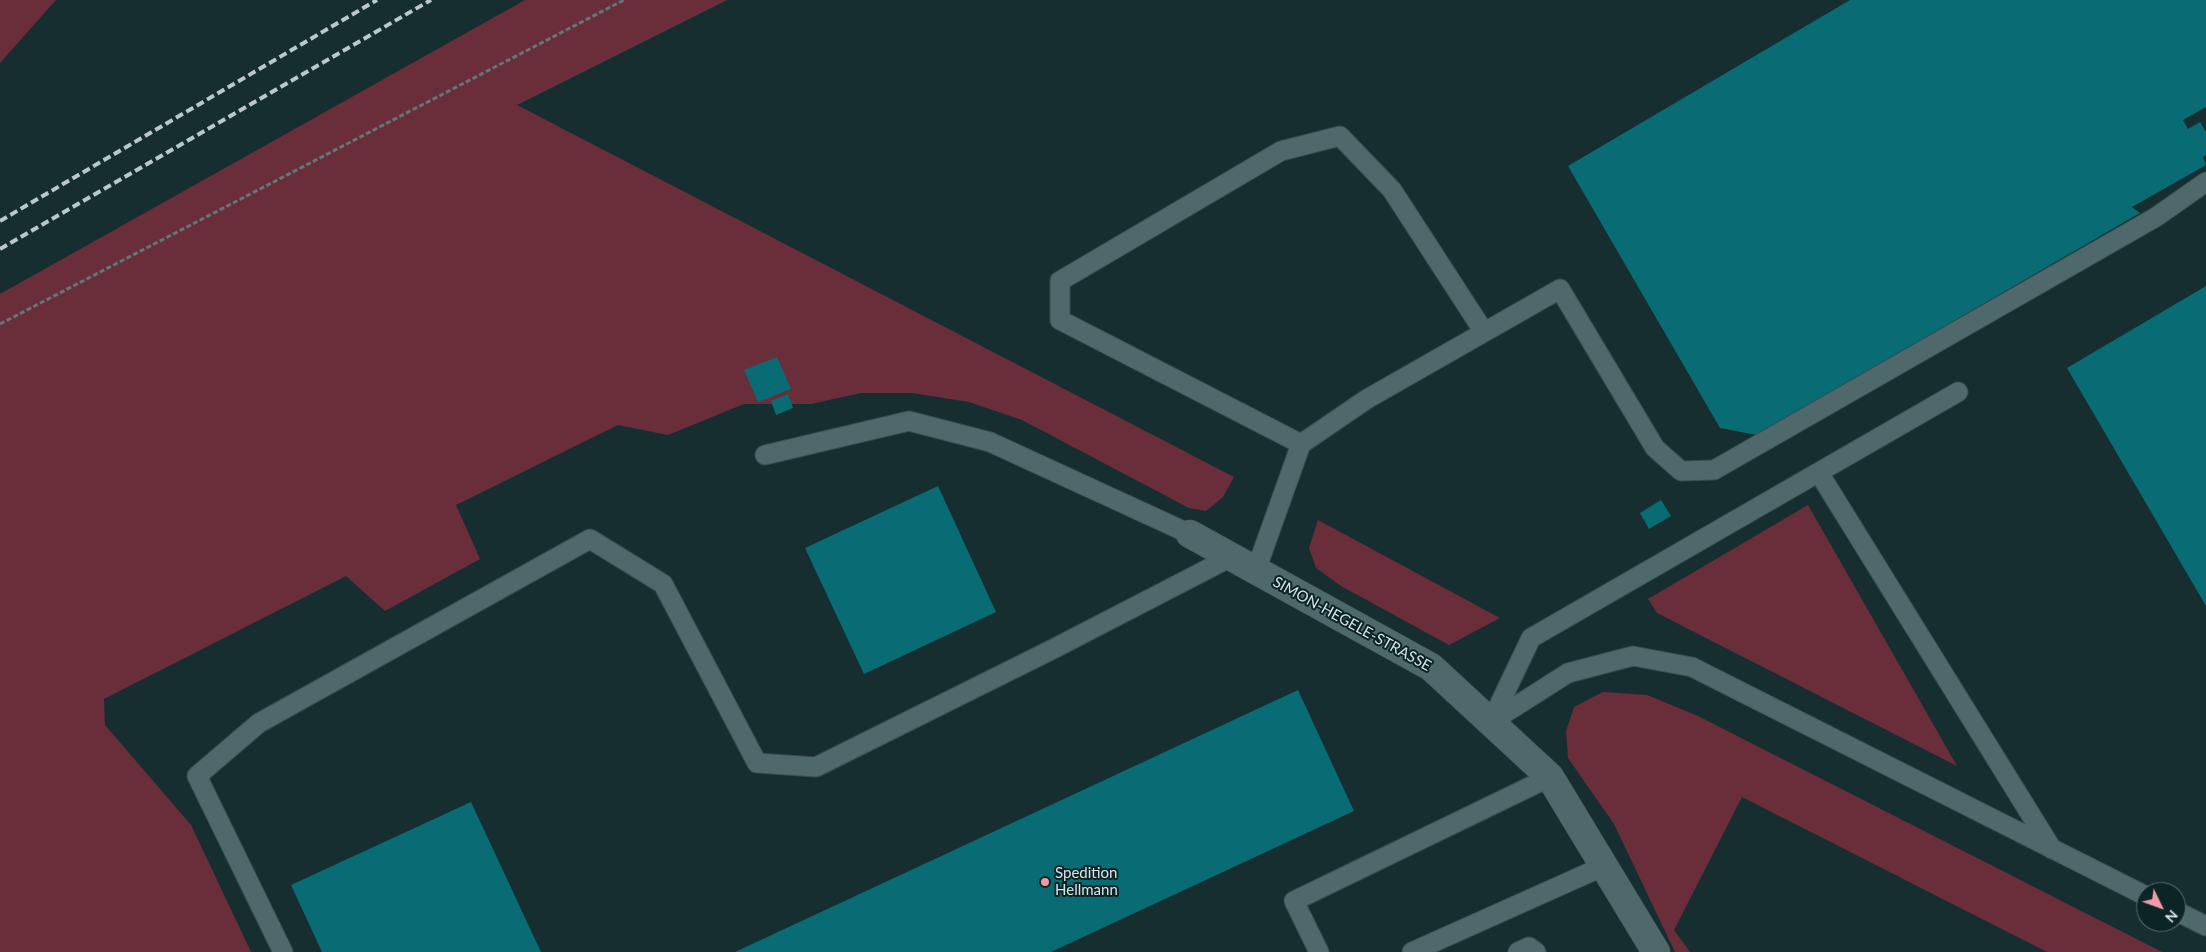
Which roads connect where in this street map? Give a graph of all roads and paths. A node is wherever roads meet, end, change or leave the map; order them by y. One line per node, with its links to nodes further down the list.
1 (624, 0): 3 (path)
2 (2206, 182): 4 (lane)
3 (0, 324)
4 (1484, 332): 6 (lane); 6 (lane)
5 (1958, 392): 8 (lane)
6 (1301, 444): 11 (lane)
7 (765, 455): 9 (lane)
8 (1819, 473): 12 (lane); 14 (lane)
9 (1190, 534): 10 (street, SIMON-HEGELE-STRASSE)
10 (1231, 557): 11 (street, SIMON-HEGELE-STRASSE); 19 (lane)
11 (1256, 570): 12 (street, SIMON-HEGELE-STRASSE)
12 (1491, 722): 13 (street, SIMON-HEGELE-STRASSE); 14 (lane)
13 (1550, 777): 15 (street, SIMON-HEGELE-STRASSE); 20 (lane)
14 (2053, 850): 16 (lane)
15 (1604, 866): 21 (lane); 24 (street, SIMON-HEGELE-STRASSE)
16 (2136, 891)
17 (2186, 916): 18 (lane)
18 (2206, 926)
19 (283, 952)
20 (1319, 952)
21 (1412, 952)
22 (1518, 952): 23 (lane)
23 (1536, 952)
24 (1656, 952)

